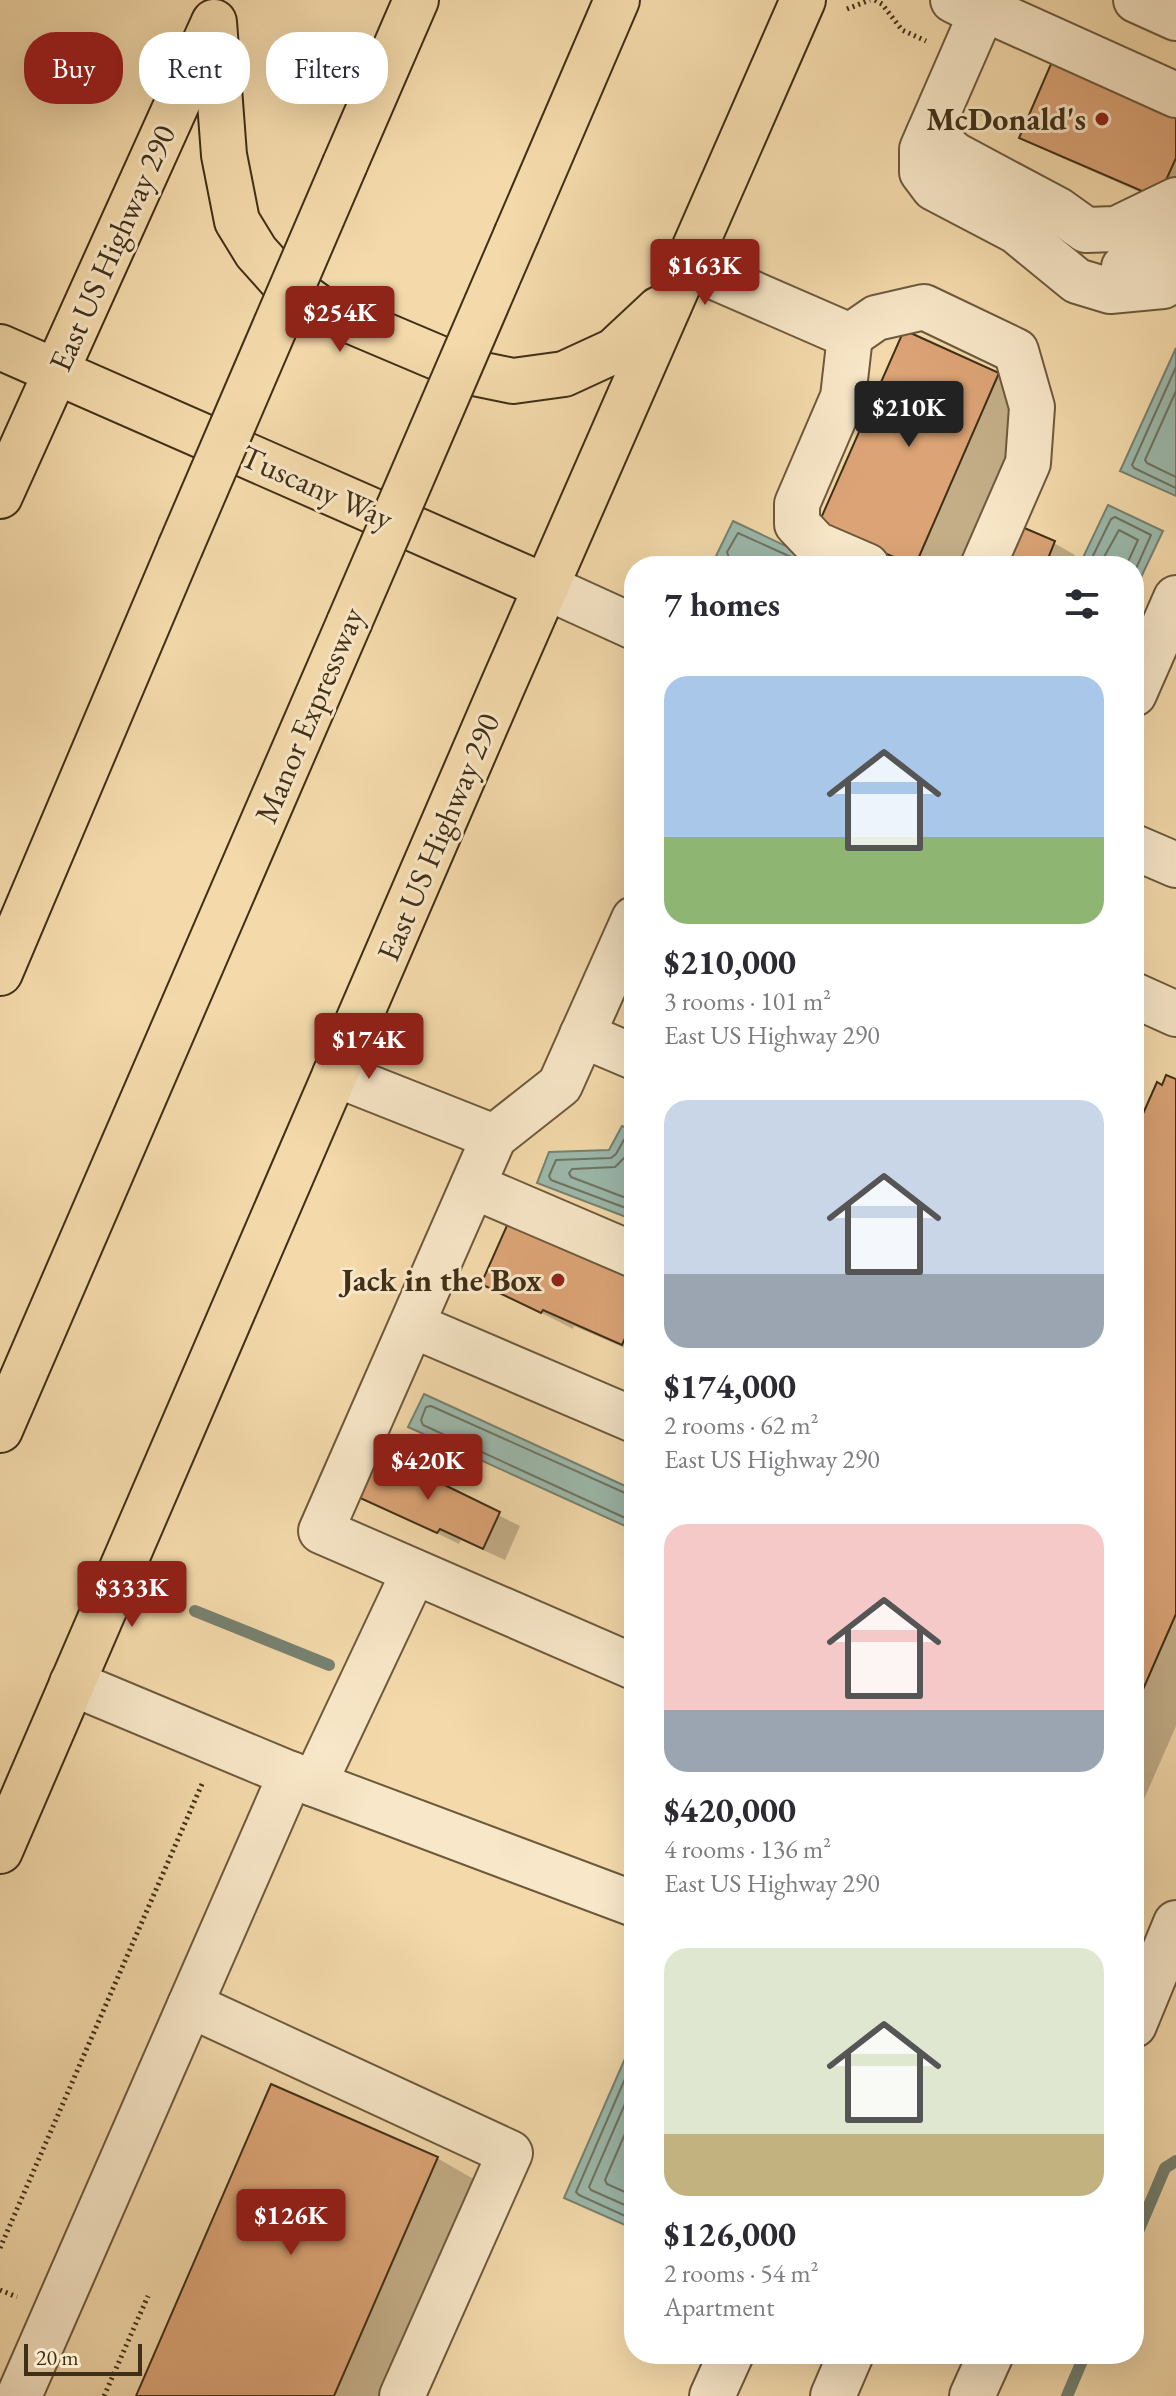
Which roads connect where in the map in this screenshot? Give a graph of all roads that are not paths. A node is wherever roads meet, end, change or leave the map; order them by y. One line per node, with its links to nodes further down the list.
1 (416, 0): 26 (main road, bridge)
2 (617, 0): 37 (main road, Manor Expressway, bridge)
3 (803, 0): 12 (main road, East US Highway 290)
4 (1136, 0): 7 (street)
5 (974, 5): 8 (street); 9 (street)
6 (219, 11): 12 (main road); 15 (main road, East US Highway 290)
7 (1176, 18)
8 (1176, 95)
9 (925, 141): 10 (street); 11 (street)
10 (1176, 202)
11 (1176, 256)
12 (680, 280): 13 (street); 19 (main road, East US Highway 290)
13 (850, 336): 17 (street); 18 (street)
14 (0, 347): 15 (main road, Tuscany Way)
15 (56, 373): 16 (main road, East US Highway 290); 19 (main road, Tuscany Way)
16 (0, 496)
17 (844, 556)
18 (987, 556)
19 (546, 587): 21 (street, Tuscany Way); 31 (main road, East US Highway 290)
20 (1176, 598): 22 (street)
21 (624, 622)
22 (1153, 675)
23 (1144, 851): 24 (street)
24 (1176, 865)
25 (624, 941): 29 (street)
26 (0, 973)
27 (1144, 1000): 28 (street)
28 (1176, 1014)
29 (582, 1035): 30 (street); 32 (street)
30 (624, 1053)
31 (335, 1074): 32 (street); 40 (main road, East US Highway 290)
32 (494, 1137): 33 (street)
33 (473, 1186): 34 (street); 35 (street)
34 (624, 1251)
35 (412, 1325): 36 (street); 38 (street)
36 (624, 1416)
37 (0, 1430)
38 (414, 1572): 39 (street); 41 (street)
39 (624, 1663)
40 (72, 1683): 41 (street); 42 (main road, East US Highway 290)
41 (303, 1779): 43 (street); 46 (street)
42 (0, 1851)
43 (624, 1894)
44 (1176, 1923): 45 (street)
45 (1144, 1990)
46 (190, 2005): 50 (street); 51 (street)
47 (726, 2364): 52 (street)
48 (847, 2364): 53 (street)
49 (986, 2364): 54 (street)
50 (19, 2396)
51 (402, 2396)
52 (712, 2396)
53 (833, 2396)
54 (972, 2396)

